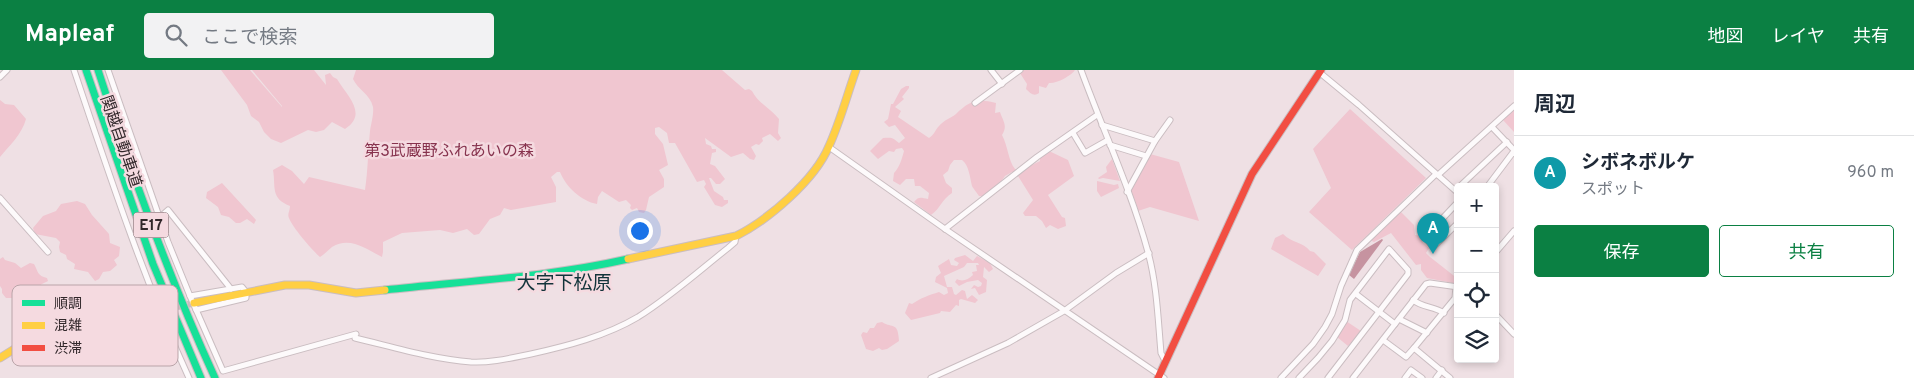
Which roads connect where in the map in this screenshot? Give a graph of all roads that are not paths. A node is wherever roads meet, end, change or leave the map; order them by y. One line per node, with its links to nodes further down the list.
1 (7, 70): 11 (street)
2 (74, 70): 41 (street)
3 (86, 70): 42 (main road, 関越自動車道 / E17)
4 (98, 70): 43 (main road, 関越自動車道 / E17)
5 (108, 70): 33 (street)
6 (856, 70): 23 (main road)
7 (991, 70): 12 (street)
8 (1020, 70): 12 (street)
9 (1080, 70): 15 (street)
10 (1320, 71): 26 (street); 67 (main road)
11 (0, 77)
12 (1002, 84): 13 (street)
13 (975, 103)
14 (1514, 106): 18 (street)
15 (1097, 115): 17 (street); 19 (street)
16 (1170, 120): 20 (street)
17 (1102, 125): 20 (street); 22 (street)
18 (1492, 127): 21 (street); 26 (street)
19 (1073, 133): 22 (street); 35 (street)
20 (1155, 141): 25 (street)
21 (1507, 142): 24 (street); 27 (street)
22 (1109, 143): 25 (street); 30 (street)
23 (828, 147): 35 (street); 37 (main road)
24 (1514, 151): 28 (street)
25 (1146, 156): 30 (street)
26 (1437, 175): 29 (street); 75 (street)
27 (1464, 183)
28 (1490, 183)
29 (1454, 188)
30 (1127, 192): 40 (street)
31 (0, 198): 39 (street)
32 (1454, 206): 34 (street)
33 (160, 218): 45 (street); 49 (street)
34 (1454, 227)
35 (944, 229): 53 (street)
36 (1514, 231): 38 (street)
37 (736, 236): 46 (main road); 52 (street)
38 (1499, 248)
39 (48, 252)
40 (1148, 253): 53 (street); 67 (street)
41 (149, 285)
42 (162, 285)
43 (174, 285)
44 (1454, 287): 51 (street)
45 (230, 289): 46 (street); 49 (street)
46 (246, 292): 52 (main road)
47 (178, 294): 73 (main road, 関越自動車道 / E17)
48 (1356, 294): 54 (street); 54 (street); 76 (street)
49 (190, 296): 52 (street)
50 (1454, 299): 55 (street)
51 (1413, 300): 55 (street); 57 (street)
52 (195, 307)
53 (1064, 310): 70 (street); 74 (street)
54 (1379, 312): 59 (street); 77 (street)
55 (1444, 313): 60 (street)
56 (1499, 318): 61 (street)
57 (1399, 319): 59 (street); 60 (street)
58 (178, 322): 72 (main road, 関越自動車道 / E17)
59 (1395, 324): 62 (street)
60 (1427, 333): 63 (street)
61 (1514, 334)
62 (1383, 340): 63 (street); 69 (street)
63 (1414, 348): 68 (street)
64 (12, 351): 66 (main road)
65 (178, 353): 71 (street)
66 (0, 358)
67 (1165, 361): 70 (main road)
68 (1442, 370): 81 (street); 82 (street)
69 (1355, 376): 78 (street)
70 (1161, 377)
71 (189, 378)
72 (202, 378)
73 (215, 378)
74 (931, 378)
75 (1282, 378)
76 (1299, 378)
77 (1328, 378)
78 (1362, 378)
79 (1405, 378): 80 (street)
80 (1422, 378)
81 (1436, 378)
82 (1450, 378)

